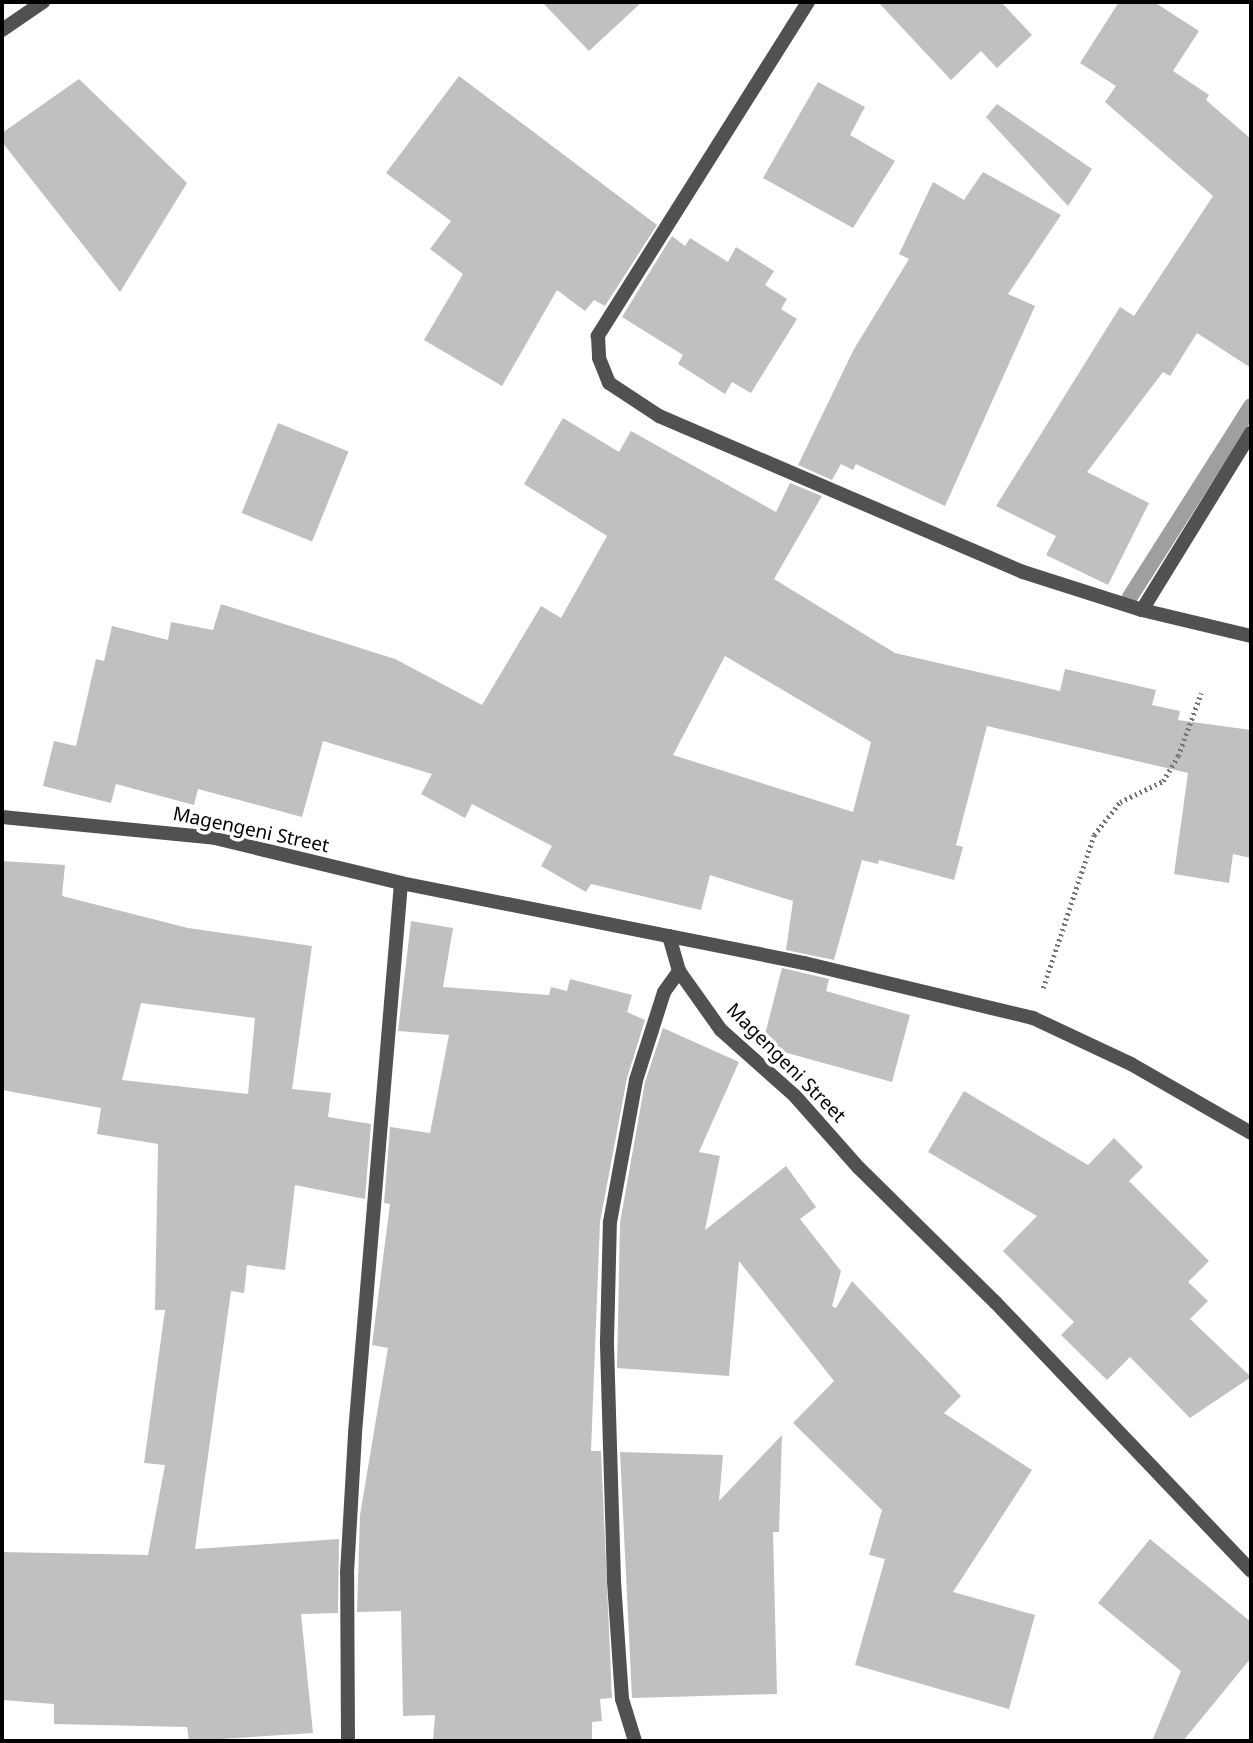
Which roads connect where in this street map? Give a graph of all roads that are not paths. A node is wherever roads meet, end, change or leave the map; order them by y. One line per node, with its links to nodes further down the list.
1 (43, 2): 3 (street)
2 (808, 2): 5 (street)
3 (2, 30)
4 (1251, 433): 5 (street)
5 (1142, 610): 6 (street)
6 (1251, 636)
7 (2, 817): 8 (street, Magengeni Street)
8 (401, 883): 9 (street, Magengeni Street); 13 (street)
9 (668, 936): 10 (street, Magengeni Street); 11 (street)
10 (679, 971): 12 (street, Magengeni Street); 14 (street)
11 (1251, 1133)
12 (1251, 1571)
13 (348, 1741)
14 (635, 1741)

